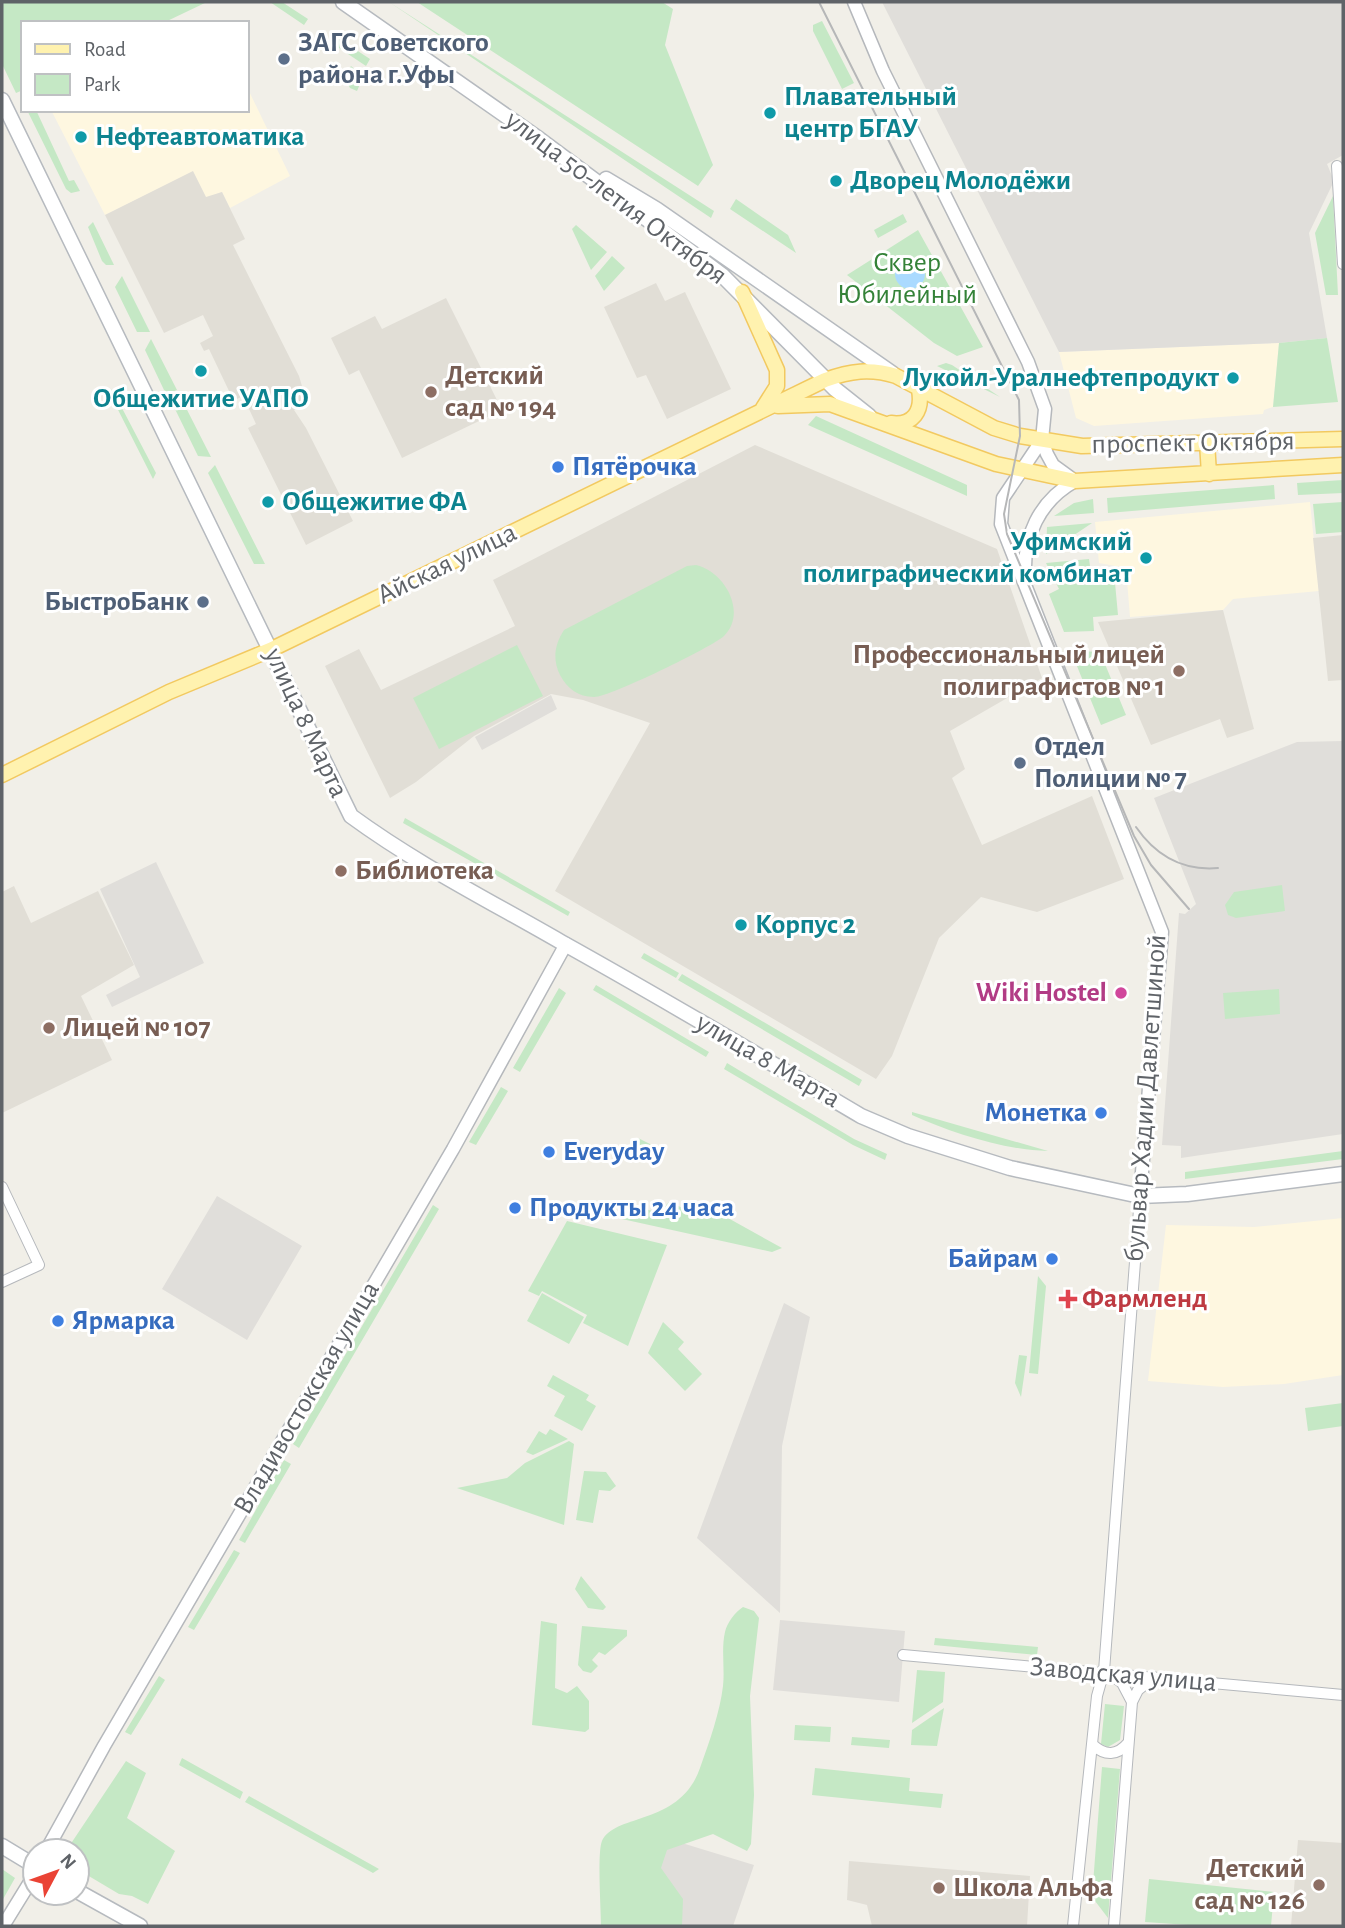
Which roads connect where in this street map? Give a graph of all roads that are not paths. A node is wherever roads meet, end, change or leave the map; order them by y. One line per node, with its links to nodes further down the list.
1 (343, 2): 4 (main road, улица 50-летия Октября)
2 (853, 2): 14 (street)
3 (2, 100): 21 (main road, улица 8 Марта)
4 (539, 139): 7 (main road, улица 50-летия Октября); 8 (main road)
5 (1337, 166): 6 (street)
6 (1343, 264)
7 (742, 292): 9 (main road, улица 50-летия Октября); 11 (main road)
8 (896, 376): 9 (main road, Айская улица); 10 (main road)
9 (825, 380): 11 (main road, Айская улица); 12 (main road, улица 50-летия Октября)
10 (919, 390): 12 (main road); 14 (main road)
11 (763, 409): 12 (main road, улица 50-летия Октября); 21 (main road, Айская улица)
12 (876, 419): 17 (main road, улица 50-летия Октября)
13 (1343, 439): 15 (main road, проспект Октября)
14 (1042, 440): 15 (main road, проспект Октября); 17 (street, бульвар Хадии Давлетшиной); 19 (street)
15 (1207, 442): 18 (main road)
16 (1343, 465): 18 (main road, проспект Октября)
17 (1021, 471): 19 (main road, улица 50-летия Октября); 20 (street, бульвар Хадии Давлетшиной)
18 (1209, 474): 19 (main road, проспект Октября)
19 (1075, 481): 20 (street)
20 (1026, 592): 26 (street, бульвар Хадии Давлетшиной)
21 (270, 650): 22 (main road, Айская улица); 23 (main road, улица 8 Марта)
22 (2, 775)
23 (566, 944): 26 (main road, улица 8 Марта); 35 (street, Владивостокская улица)
24 (1343, 1174): 26 (main road, улица 8 Марта)
25 (2, 1187): 27 (street)
26 (1140, 1196): 29 (street, бульвар Хадии Давлетшиной)
27 (2, 1282)
28 (903, 1655): 29 (street, Заводская улица)
29 (1104, 1671): 30 (street, Заводская улица); 32 (street); 34 (street, бульвар Хадии Давлетшиной)
30 (1154, 1677): 31 (street, Заводская улица); 32 (street)
31 (1343, 1695)
32 (1132, 1702): 33 (street)
33 (1128, 1743): 34 (street); 43 (street)
34 (1093, 1745): 42 (street, бульвар Хадии Давлетшиной)
35 (54, 1837)
36 (2, 1846): 37 (main road)
37 (21, 1858)
38 (21, 1895): 40 (street)
39 (91, 1899): 41 (main road)
40 (3, 1923)
41 (140, 1926)
42 (1073, 1926)
43 (1114, 1926)

